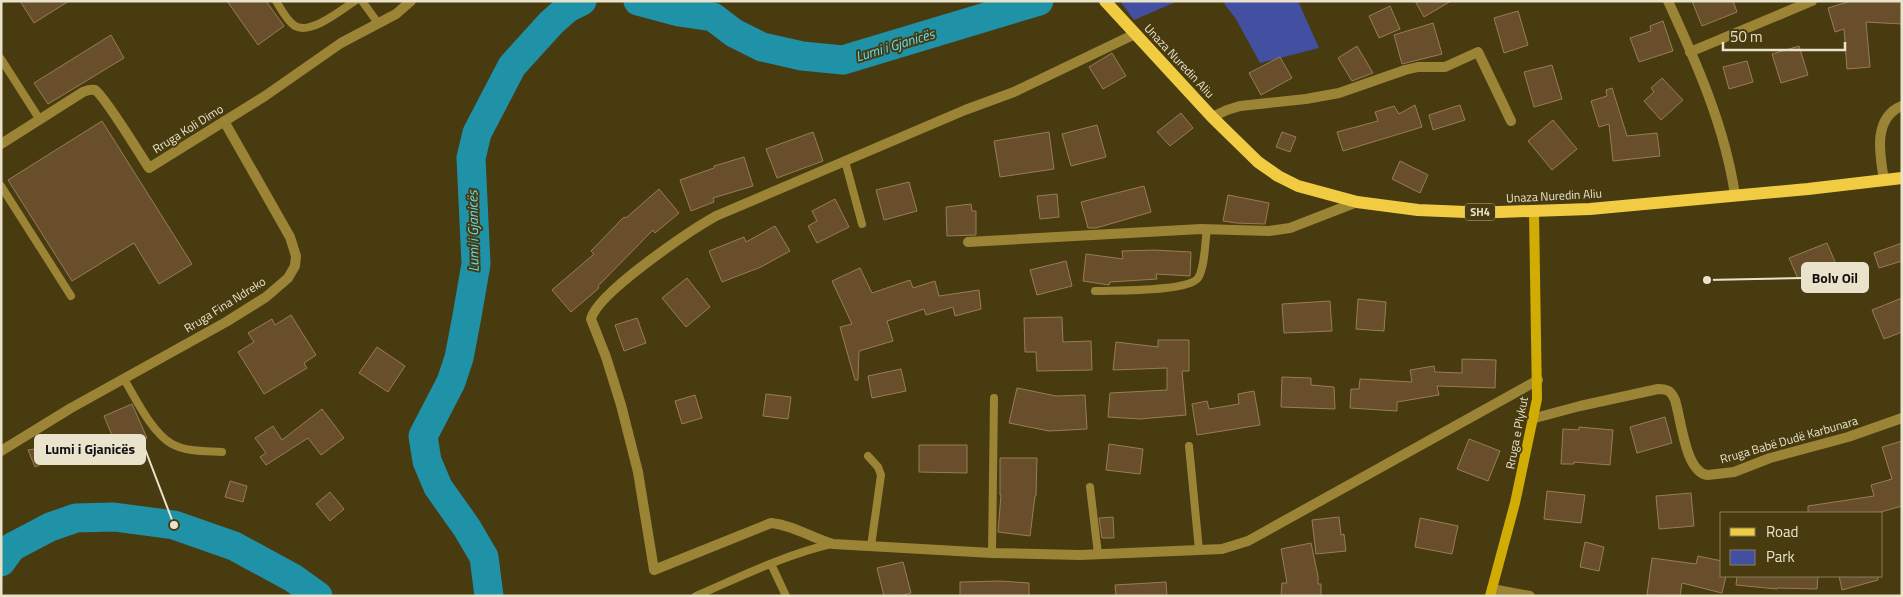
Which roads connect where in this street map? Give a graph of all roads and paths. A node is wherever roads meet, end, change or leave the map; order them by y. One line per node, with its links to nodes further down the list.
1 (276, 1): 2 (lane)
2 (354, 1)
3 (362, 1): 8 (lane)
4 (412, 1): 8 (street, Rruga Koli Dimo)
5 (1105, 1): 9 (main road, Unaza Nuredin Aliu / SH4)
6 (1668, 1): 10 (street)
7 (1812, 1): 10 (street)
8 (378, 23): 15 (street, Rruga Koli Dimo)
9 (1134, 34): 13 (main road, Unaza Nuredin Aliu / SH4); 18 (street)
10 (1690, 52): 22 (street)
11 (1, 60): 14 (lane)
12 (1902, 106): 20 (street)
13 (1212, 117): 16 (street); 23 (main road, Unaza Nuredin Aliu / SH4)
14 (40, 120): 15 (street, Rruga Koli Dimo); 17 (street, Rruga Koli Dimo)
15 (224, 121): 30 (street, Rruga Fina Ndreko)
16 (1511, 121)
17 (1, 144)
18 (845, 161): 25 (lane); 40 (street)
19 (1902, 178): 20 (main road, Unaza Nuredin Aliu / SH4)
20 (1884, 180): 22 (main road, Unaza Nuredin Aliu / SH4)
21 (1, 186): 29 (lane)
22 (1735, 195): 24 (main road, Unaza Nuredin Aliu / SH4)
23 (1358, 202): 24 (main road, Unaza Nuredin Aliu / SH4); 26 (street)
24 (1534, 212): 31 (street, Rruga e Plykut)
25 (862, 224)
26 (1207, 229): 27 (street); 28 (lane)
27 (968, 242)
28 (1095, 291)
29 (71, 296)
30 (124, 379): 36 (street, Rruga Fina Ndreko); 37 (lane)
31 (1538, 380): 33 (street, Rruga e Plykut); 42 (street)
32 (994, 398): 43 (lane)
33 (1535, 418): 34 (street, Rruga Babë Dudë Karbunara); 46 (street, Rruga e Plykut)
34 (1902, 418)
35 (1189, 446): 42 (lane)
36 (1, 451)
37 (222, 452)
38 (868, 456): 41 (lane)
39 (1090, 487): 44 (lane)
40 (833, 544): 41 (street); 45 (lane)
41 (871, 546): 43 (street)
42 (1199, 550): 44 (street)
43 (992, 554): 44 (street)
44 (1098, 554)
45 (772, 564): 47 (lane); 48 (lane)
46 (1491, 592): 49 (street)
47 (696, 596)
48 (786, 596)
49 (1530, 596)

